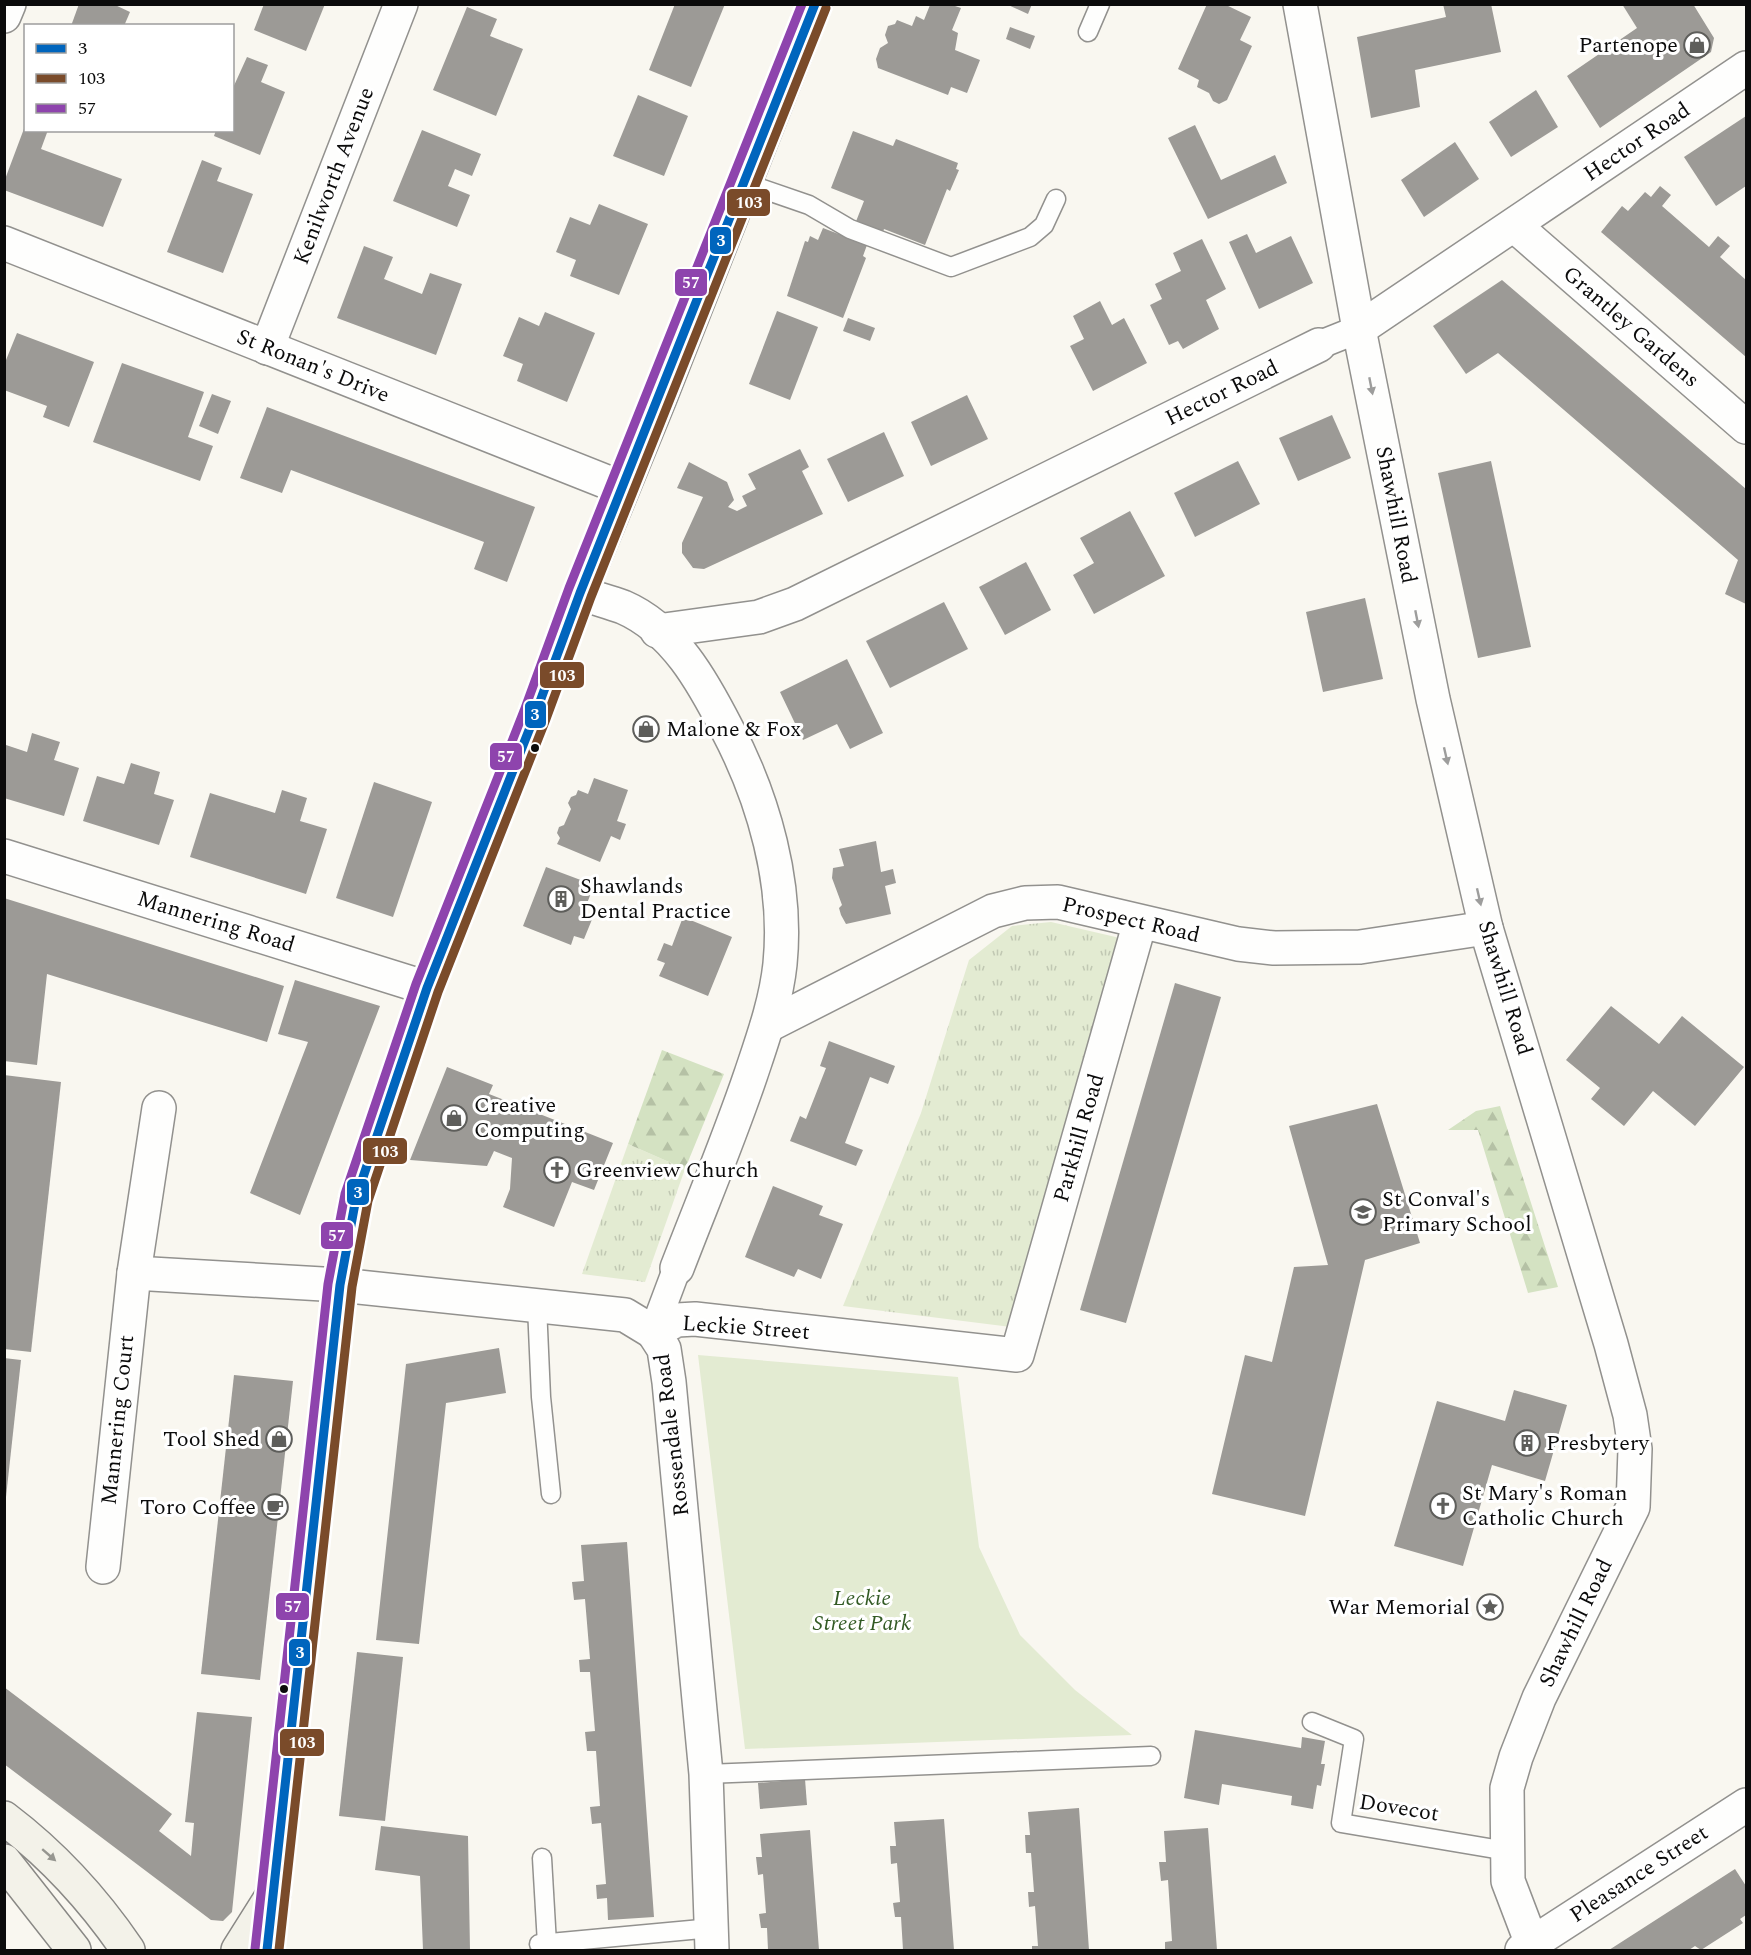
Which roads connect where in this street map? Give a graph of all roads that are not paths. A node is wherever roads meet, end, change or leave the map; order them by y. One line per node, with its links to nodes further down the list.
1 (9, 4): 6 (street)
2 (401, 4): 15 (street, Kenilworth Avenue)
3 (815, 4): 9 (street)
4 (1100, 4): 7 (lane)
5 (1300, 4): 13 (street, Shawhill Road)
6 (4, 16)
7 (1088, 32)
8 (1746, 68): 11 (street, Hector Road)
9 (745, 183): 10 (lane); 17 (street)
10 (1056, 199)
11 (1515, 225): 13 (street, Hector Road); 16 (street, Grantley Gardens)
12 (4, 243): 15 (street, St Ronan's Drive)
13 (1359, 329): 14 (street, Hector Road); 22 (street, Shawhill Road, one-way to 22)
14 (1319, 345): 19 (street, Hector Road)
15 (267, 348): 17 (street, St Ronan's Drive)
16 (1746, 428)
17 (622, 488): 18 (street)
18 (580, 593): 19 (street, Rossendale Road); 23 (street)
19 (657, 631): 24 (street, Rossendale Road)
20 (4, 856): 23 (street, Mannering Road)
21 (1140, 922): 22 (street, Prospect Road); 24 (street, Prospect Road); 31 (street, Parkhill Road)
22 (1486, 928): 39 (street, Shawhill Road)
23 (427, 988): 28 (street)
24 (767, 1026): 26 (street, Rossendale Road)
25 (159, 1108): 27 (street, Mannering Court)
26 (677, 1268): 30 (street, Rossendale Road)
27 (134, 1273): 28 (street); 33 (street, Mannering Court)
28 (339, 1285): 29 (street, Leckie Street); 42 (street)
29 (537, 1306): 30 (street, Leckie Street); 32 (lane)
30 (653, 1332): 31 (street, Leckie Street); 36 (street, Rossendale Road)
31 (1017, 1355)
32 (551, 1494)
33 (103, 1567)
34 (1312, 1722): 39 (lane, Dovecot)
35 (1151, 1756): 36 (lane)
36 (706, 1774): 44 (street, Rossendale Road)
37 (1746, 1805): 45 (street, Pleasance Street)
38 (4, 1818): 43 (main road, one-way to 43)
39 (1507, 1851): 45 (street, Shawhill Road)
40 (542, 1858): 44 (lane)
41 (4, 1861): 46 (main road)
42 (274, 1893): 49 (main road); 50 (street); 51 (street)
43 (109, 1922): 47 (main road); 48 (main road)
44 (712, 1939)
45 (1527, 1947)
46 (74, 1950)
47 (129, 1950)
48 (147, 1950)
49 (238, 1950)
50 (267, 1950)
51 (281, 1950)

